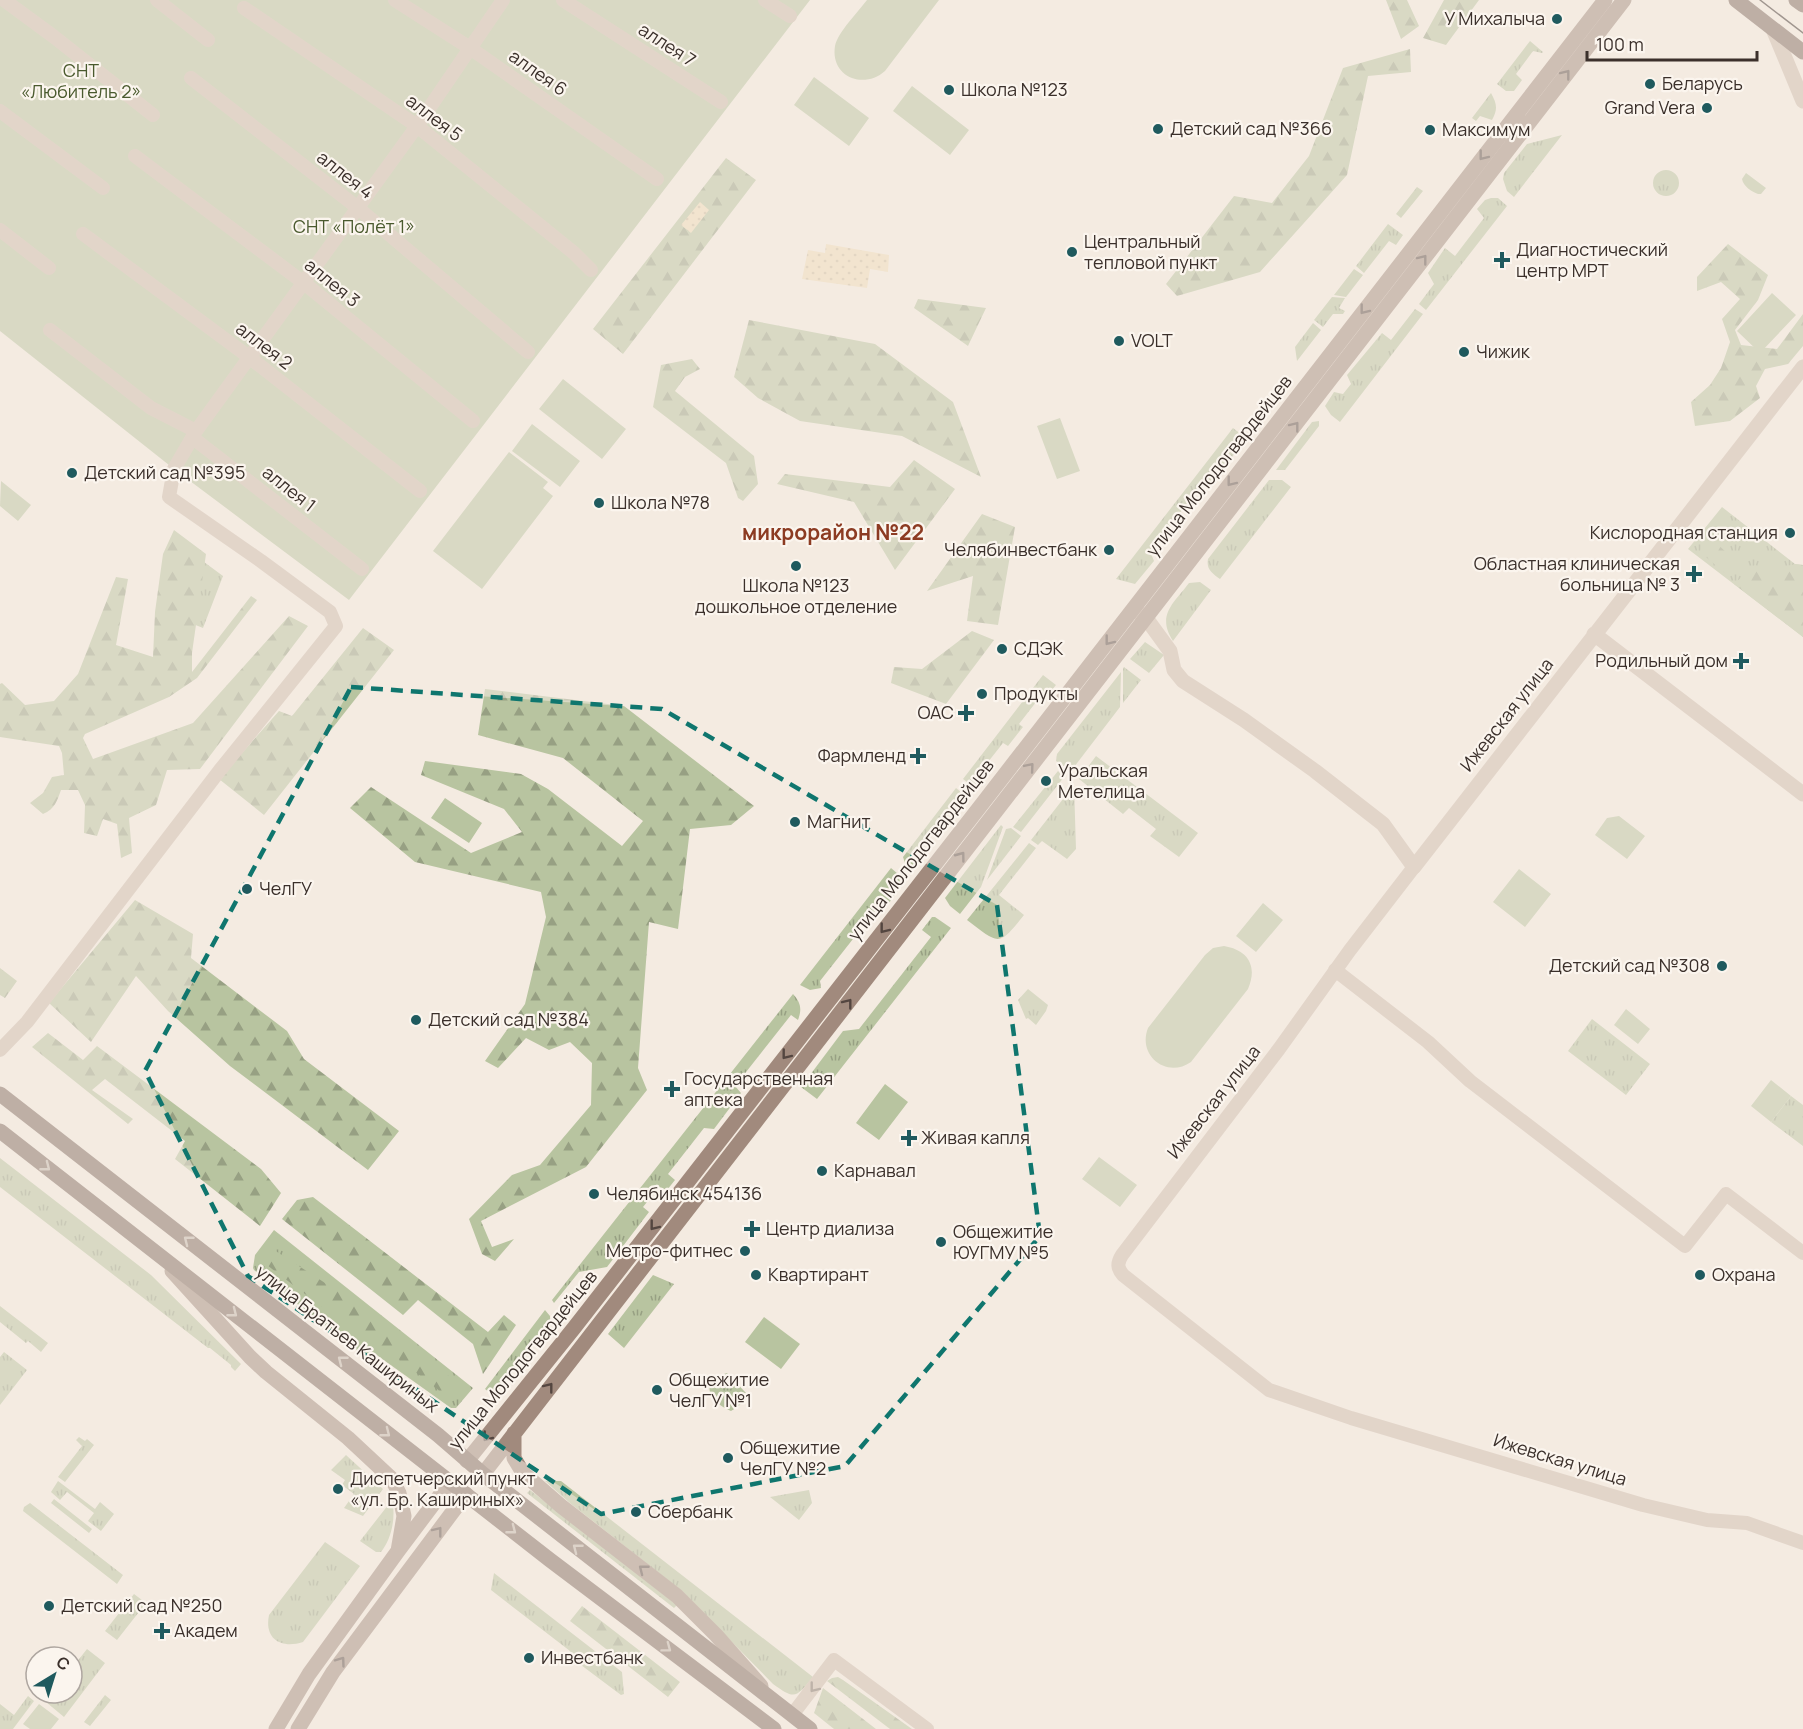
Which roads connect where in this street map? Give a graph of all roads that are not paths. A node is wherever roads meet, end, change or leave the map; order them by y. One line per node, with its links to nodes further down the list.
1 (4, 0): 22 (street)
2 (157, 0): 15 (street)
3 (395, 0): 16 (street, аллея 6)
4 (503, 0): 16 (street)
5 (563, 0): 20 (street, аллея 7)
6 (765, 0): 13 (street)
7 (1605, 0): 41 (main road, улица Молодогвардейцев, one-way to 41)
8 (1624, 0): 41 (main road, улица Молодогвардейцев, one-way to 8)
9 (1736, 0): 14 (main road)
10 (1796, 0): 11 (main road)
11 (1803, 5)
12 (244, 8): 23 (street, аллея 5)
13 (790, 16)
14 (1773, 29): 17 (main road); 19 (street)
15 (208, 40)
16 (470, 48): 23 (street); 25 (street, аллея 6)
17 (1803, 52)
18 (191, 78): 27 (street, аллея 4)
19 (1803, 101)
20 (721, 102)
21 (0, 111): 26 (street)
22 (153, 115)
23 (417, 126): 27 (street); 31 (street, аллея 5)
24 (135, 156): 32 (street, аллея 3)
25 (657, 179)
26 (103, 188)
27 (358, 208): 32 (street); 34 (street, аллея 4)
28 (0, 230): 30 (street)
29 (83, 234): 35 (street, аллея 2)
30 (49, 268)
31 (591, 270)
32 (304, 283): 35 (street); 37 (street, аллея 3)
33 (50, 330): 38 (street, аллея 1)
34 (528, 352)
35 (249, 357): 38 (street); 39 (street, аллея 2)
36 (1803, 367): 42 (street, Ижевская улица)
37 (473, 421)
38 (194, 434): 40 (street, аллея 1); 46 (street)
39 (420, 491)
40 (362, 569)
41 (1140, 613): 44 (street); 51 (main road, улица Молодогвардейцев, one-way to 41); 52 (main road, улица Молодогвардейцев, one-way to 52)
42 (1594, 634): 43 (street); 44 (street, Ижевская улица)
43 (1803, 794)
44 (1414, 867): 45 (street, Ижевская улица)
45 (1335, 970): 50 (street); 56 (street, Ижевская улица)
46 (0, 1050)
47 (0, 1094): 52 (main road, улица Братьев Кашириных, one-way to 47)
48 (0, 1131): 49 (main road, one-way to 49)
49 (154, 1251): 54 (main road, one-way to 54); 57 (main road)
50 (1803, 1253)
51 (514, 1433): 53 (main road, улица Молодогвардейцев); 59 (main road, one-way to 51)
52 (467, 1461): 53 (main road, улица Братьев Кашириных); 54 (main road, улица Молодогвардейцев)
53 (483, 1474): 55 (main road, улица Молодогвардейцев); 59 (main road, улица Братьев Кашириных, one-way to 53)
54 (450, 1482): 55 (main road); 57 (main road, улица Молодогвардейцев)
55 (466, 1494): 60 (main road, улица Молодогвардейцев, one-way to 55); 64 (main road, one-way to 64)
56 (1803, 1542)
57 (398, 1551): 58 (main road, улица Молодогвардейцев)
58 (293, 1698): 60 (main road); 62 (main road, улица Молодогвардейцев)
59 (773, 1700): 61 (main road, улица Братьев Кашириных)
60 (309, 1710): 63 (main road, улица Молодогвардейцев)
61 (792, 1715): 65 (main road, улица Братьев Кашириных); 66 (street, one-way to 61)
62 (276, 1729)
63 (298, 1729)
64 (774, 1729)
65 (810, 1729)
66 (927, 1729)

